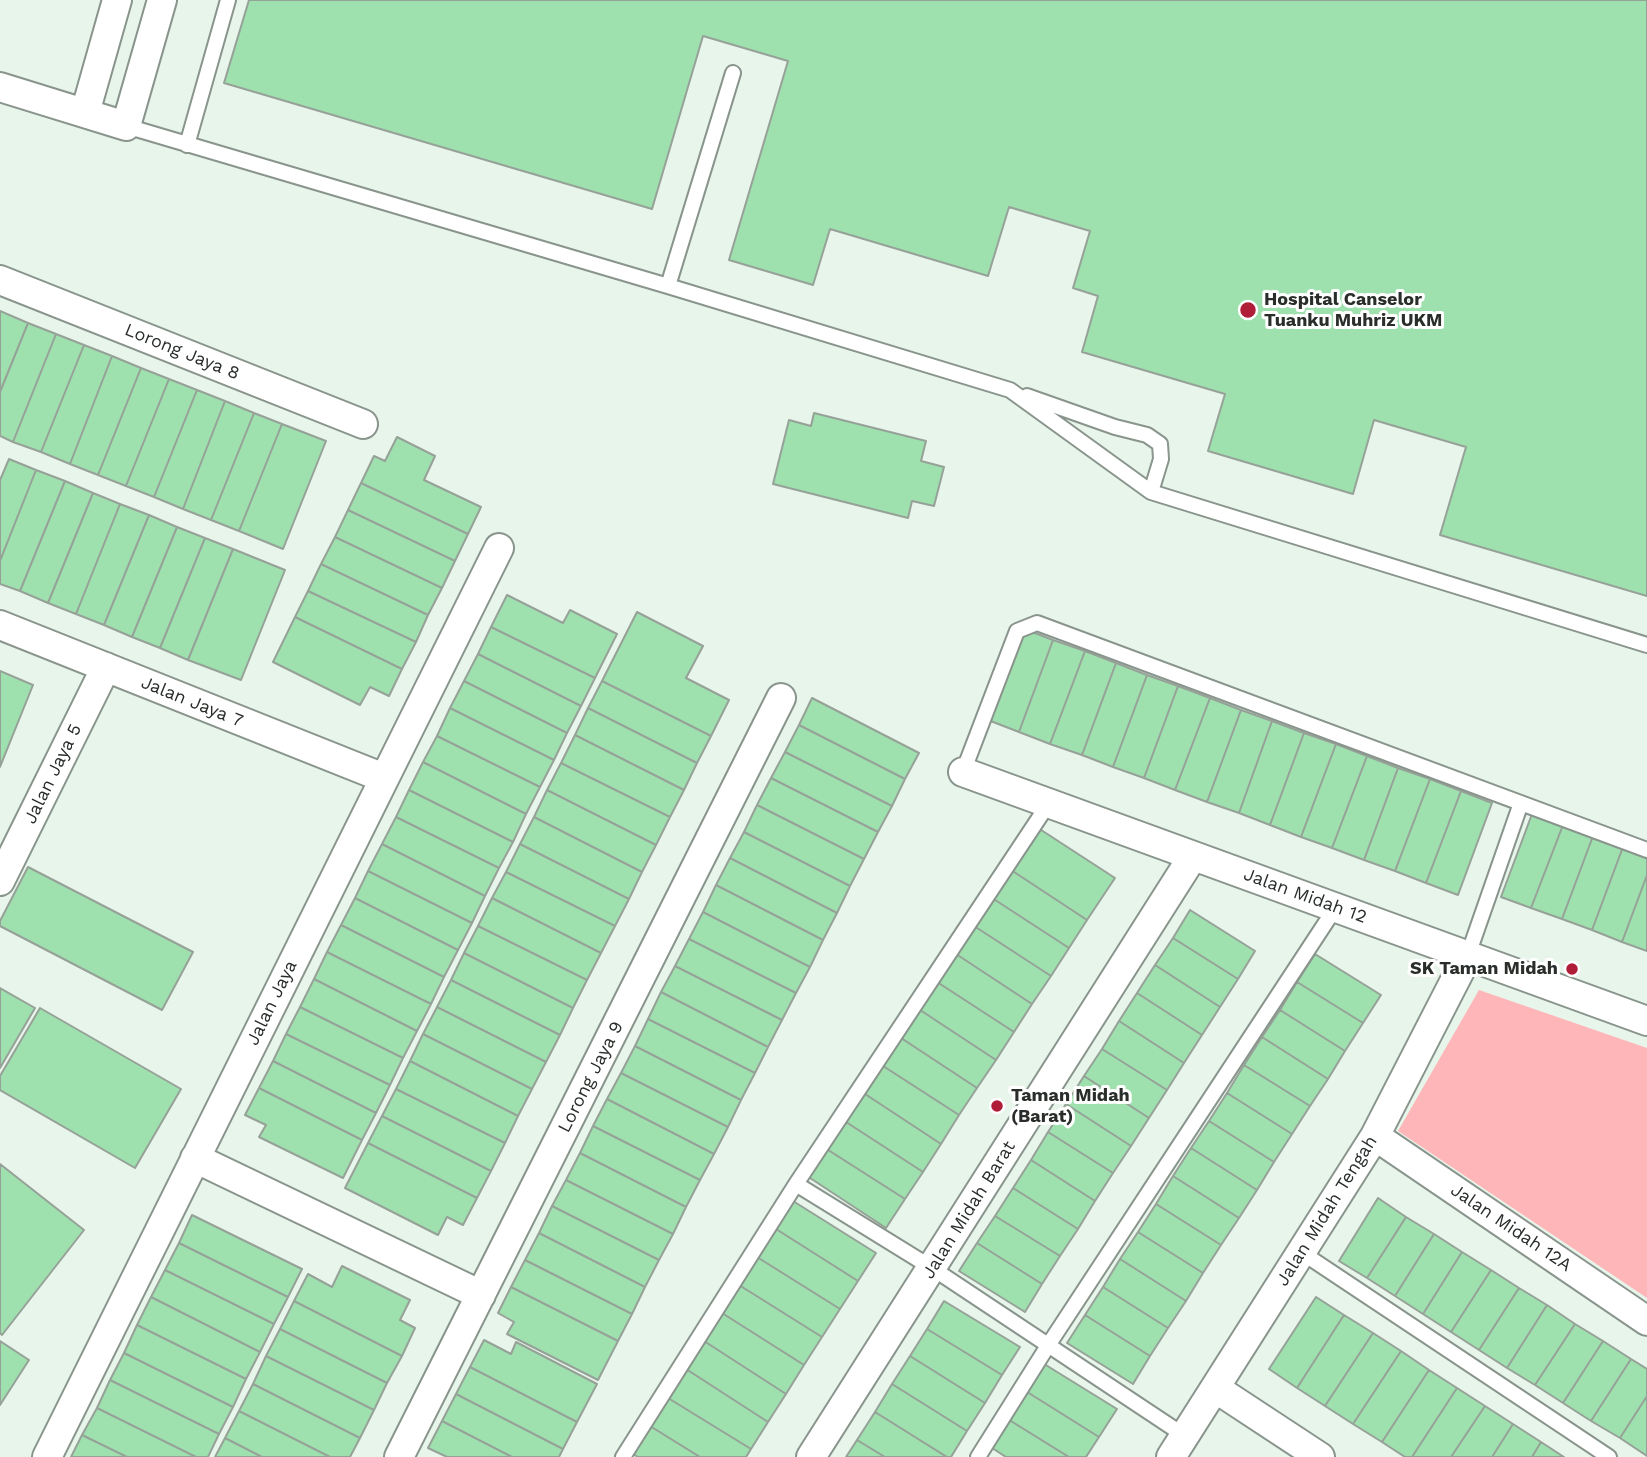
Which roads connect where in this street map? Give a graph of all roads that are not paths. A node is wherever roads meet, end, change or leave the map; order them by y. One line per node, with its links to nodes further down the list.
1 (117, 0): 6 (street)
2 (162, 0): 7 (street)
3 (228, 0): 8 (lane)
4 (733, 73): 10 (lane)
5 (0, 87): 6 (street)
6 (85, 113): 7 (street)
7 (126, 126): 8 (lane)
8 (187, 145): 10 (lane)
9 (0, 280): 12 (street, Lorong Jaya 8)
10 (668, 286): 11 (lane)
11 (1010, 390): 13 (lane); 13 (lane)
12 (363, 424)
13 (1151, 492): 16 (lane)
14 (499, 548): 20 (street, Jalan Jaya)
15 (0, 625): 17 (street, Jalan Jaya 7)
16 (1647, 645)
17 (106, 667): 20 (street, Jalan Jaya 7); 25 (street, Jalan Jaya 5)
18 (781, 698): 34 (street, Lorong Jaya 9)
19 (963, 772): 21 (street, Jalan Midah 12); 22 (lane)
20 (384, 778): 30 (street, Jalan Jaya)
21 (1049, 803): 24 (street, Jalan Midah 12); 31 (lane)
22 (1521, 803): 23 (lane); 27 (lane)
23 (1647, 850)
24 (1193, 856): 26 (street, Jalan Midah 12); 33 (street, Jalan Midah Barat)
25 (0, 881)
26 (1336, 907): 27 (street, Jalan Midah 12); 36 (lane)
27 (1468, 956): 28 (street, Jalan Midah 12); 29 (street, Jalan Midah Tengah)
28 (1647, 1020)
29 (1375, 1136): 32 (street, Jalan Midah Tengah); 35 (street, Jalan Midah 12A)
30 (195, 1158): 34 (street); 39 (street, Jalan Jaya)
31 (796, 1184): 33 (lane); 41 (lane)
32 (1301, 1252): 37 (street, Jalan Midah Tengah); 45 (lane)
33 (932, 1268): 36 (lane); 42 (street, Jalan Midah Barat)
34 (481, 1295): 40 (street, Lorong Jaya 9)
35 (1647, 1321)
36 (1049, 1344): 38 (lane); 43 (lane)
37 (1215, 1388): 38 (street, Jalan Midah Tengah); 44 (street)
38 (1178, 1446)
39 (47, 1457)
40 (400, 1457)
41 (623, 1457)
42 (811, 1457)
43 (978, 1457)
44 (1320, 1457)
45 (1608, 1457)

